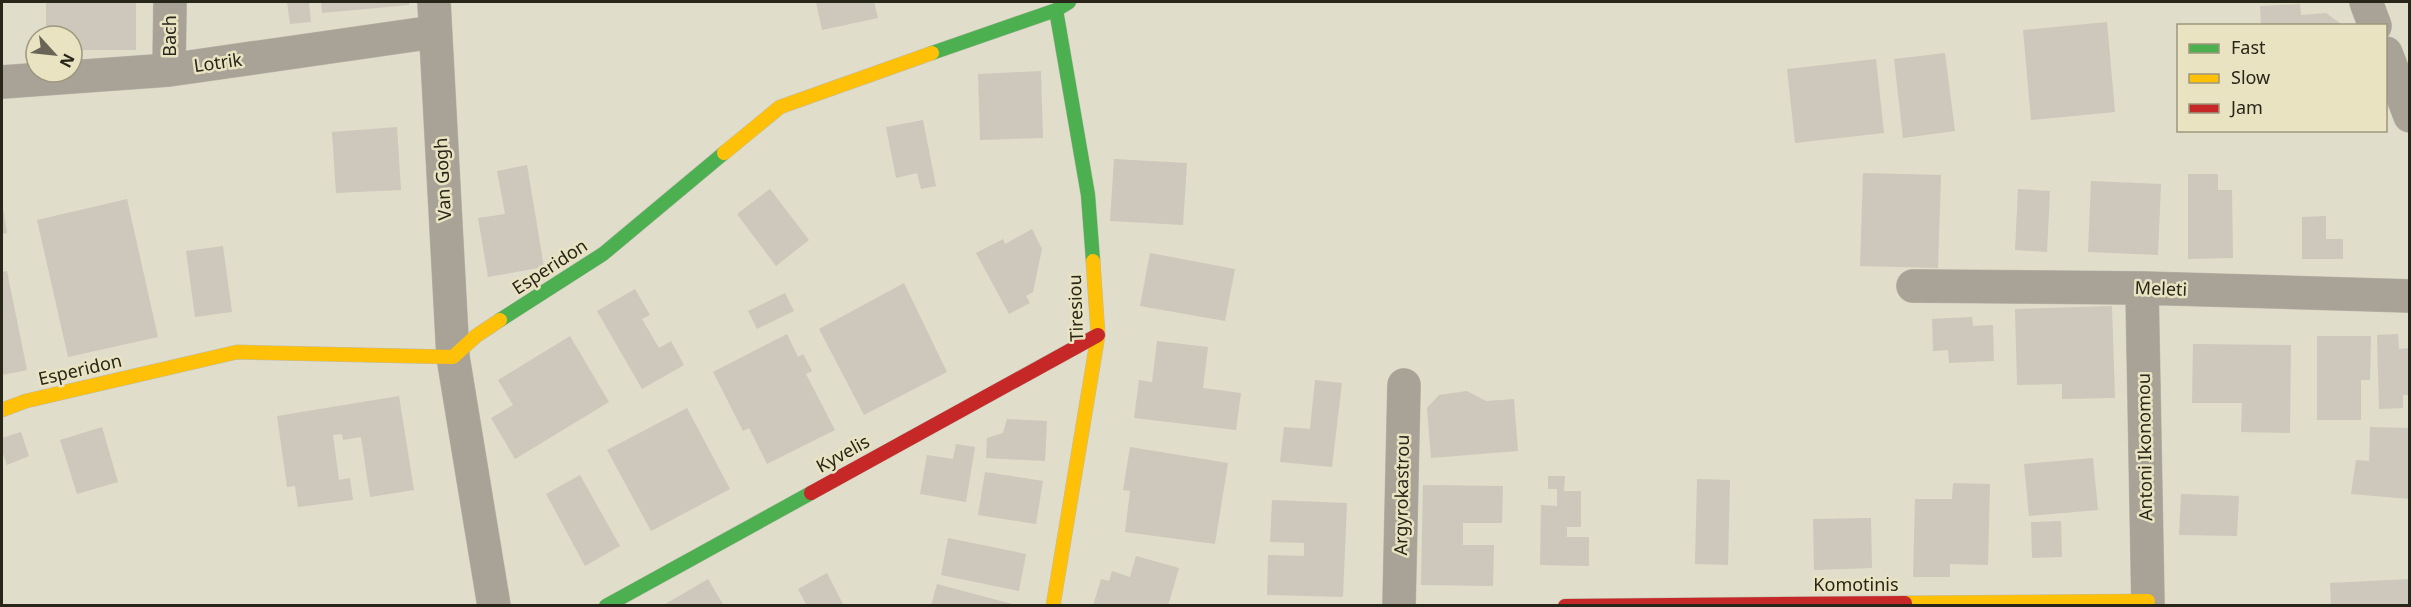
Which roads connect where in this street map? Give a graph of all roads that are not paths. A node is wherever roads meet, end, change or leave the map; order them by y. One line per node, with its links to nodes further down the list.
1 (170, 2): 8 (street, Bach)
2 (1069, 2): 4 (street, Esperidon)
3 (2366, 2): 6 (street)
4 (1056, 10): 14 (street, Tiresiou); 15 (street, Esperidon)
5 (434, 17): 8 (street, Lotrik); 15 (street, Van Gogh)
6 (2374, 24)
7 (2387, 58): 10 (street)
8 (169, 70): 9 (street, Lotrik)
9 (2, 82)
10 (2409, 116)
11 (1913, 286): 12 (street, Meleti)
12 (2142, 288): 13 (street, Meleti); 18 (street, Antoni Ikonomou)
13 (2409, 296)
14 (1098, 335): 20 (street, Kyvelis); 21 (street, Tiresiou)
15 (453, 357): 17 (street, Esperidon); 19 (street, Van Gogh)
16 (1404, 385): 22 (street, Argyrokastrou)
17 (2, 410)
18 (2148, 603): 23 (street, Komotinis)
19 (494, 606)
20 (606, 606)
21 (1053, 606)
22 (1399, 606)
23 (1565, 606)

